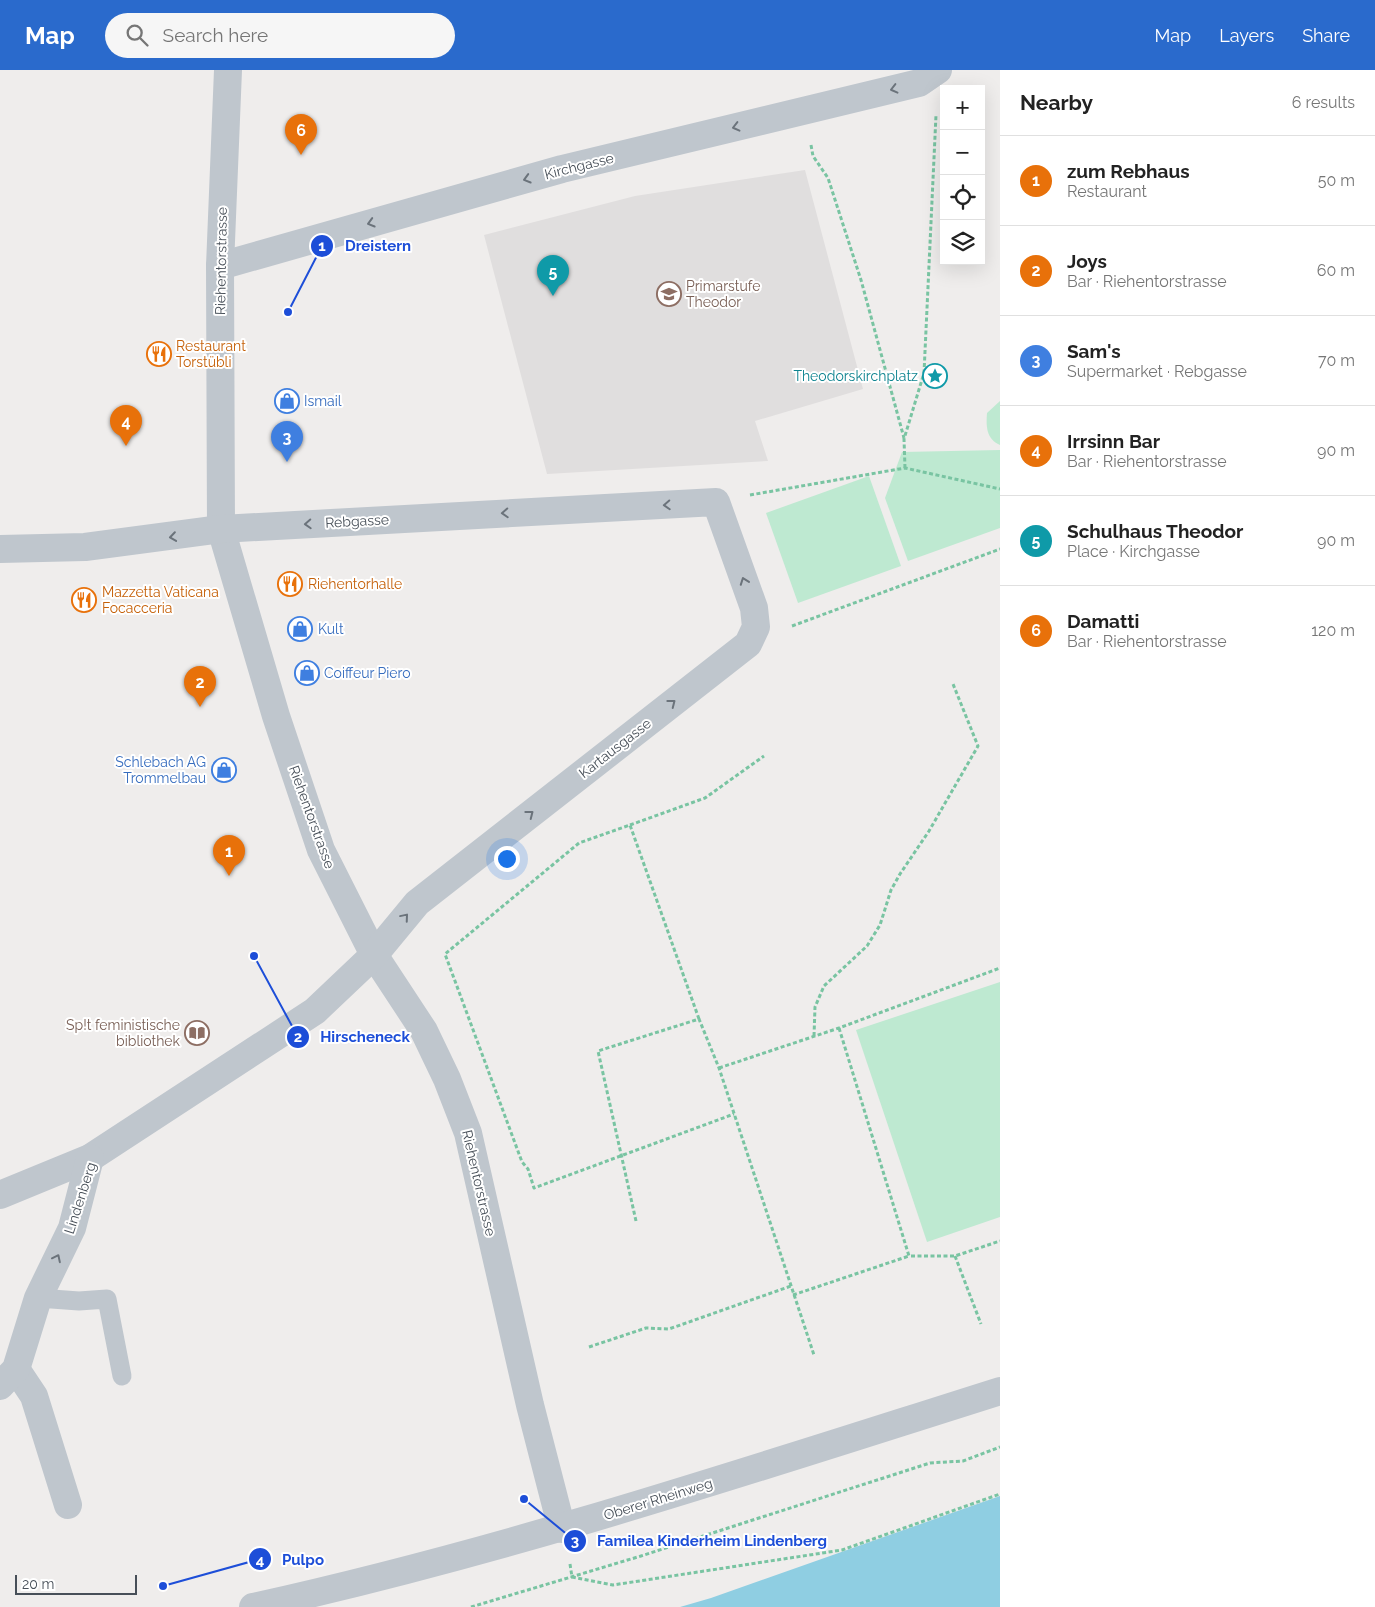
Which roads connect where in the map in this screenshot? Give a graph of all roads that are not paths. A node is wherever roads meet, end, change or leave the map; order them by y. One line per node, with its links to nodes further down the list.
1 (228, 70): 3 (street, Riehentorstrasse)
2 (938, 70): 3 (street, Kirchgasse, one-way to 3)
3 (220, 266): 4 (street, Riehentorstrasse)
4 (221, 528): 5 (street, Rebgasse, one-way to 5); 6 (street, Rebgasse, one-way to 4); 7 (street, Riehentorstrasse)
5 (0, 549)
6 (756, 628): 7 (street, Kartausgasse, one-way to 6)
7 (374, 954): 8 (street, Lindenberg); 15 (street, Riehentorstrasse)
8 (90, 1158): 9 (street); 10 (street, Lindenberg, one-way to 8)
9 (0, 1195)
10 (38, 1298): 11 (lane); 12 (street, Lindenberg)
11 (122, 1376)
12 (8, 1377): 14 (street, Lindenberg)
13 (1000, 1391): 15 (street, Oberer Rheinweg)
14 (68, 1504)
15 (562, 1529): 16 (street, Oberer Rheinweg)
16 (254, 1607)

